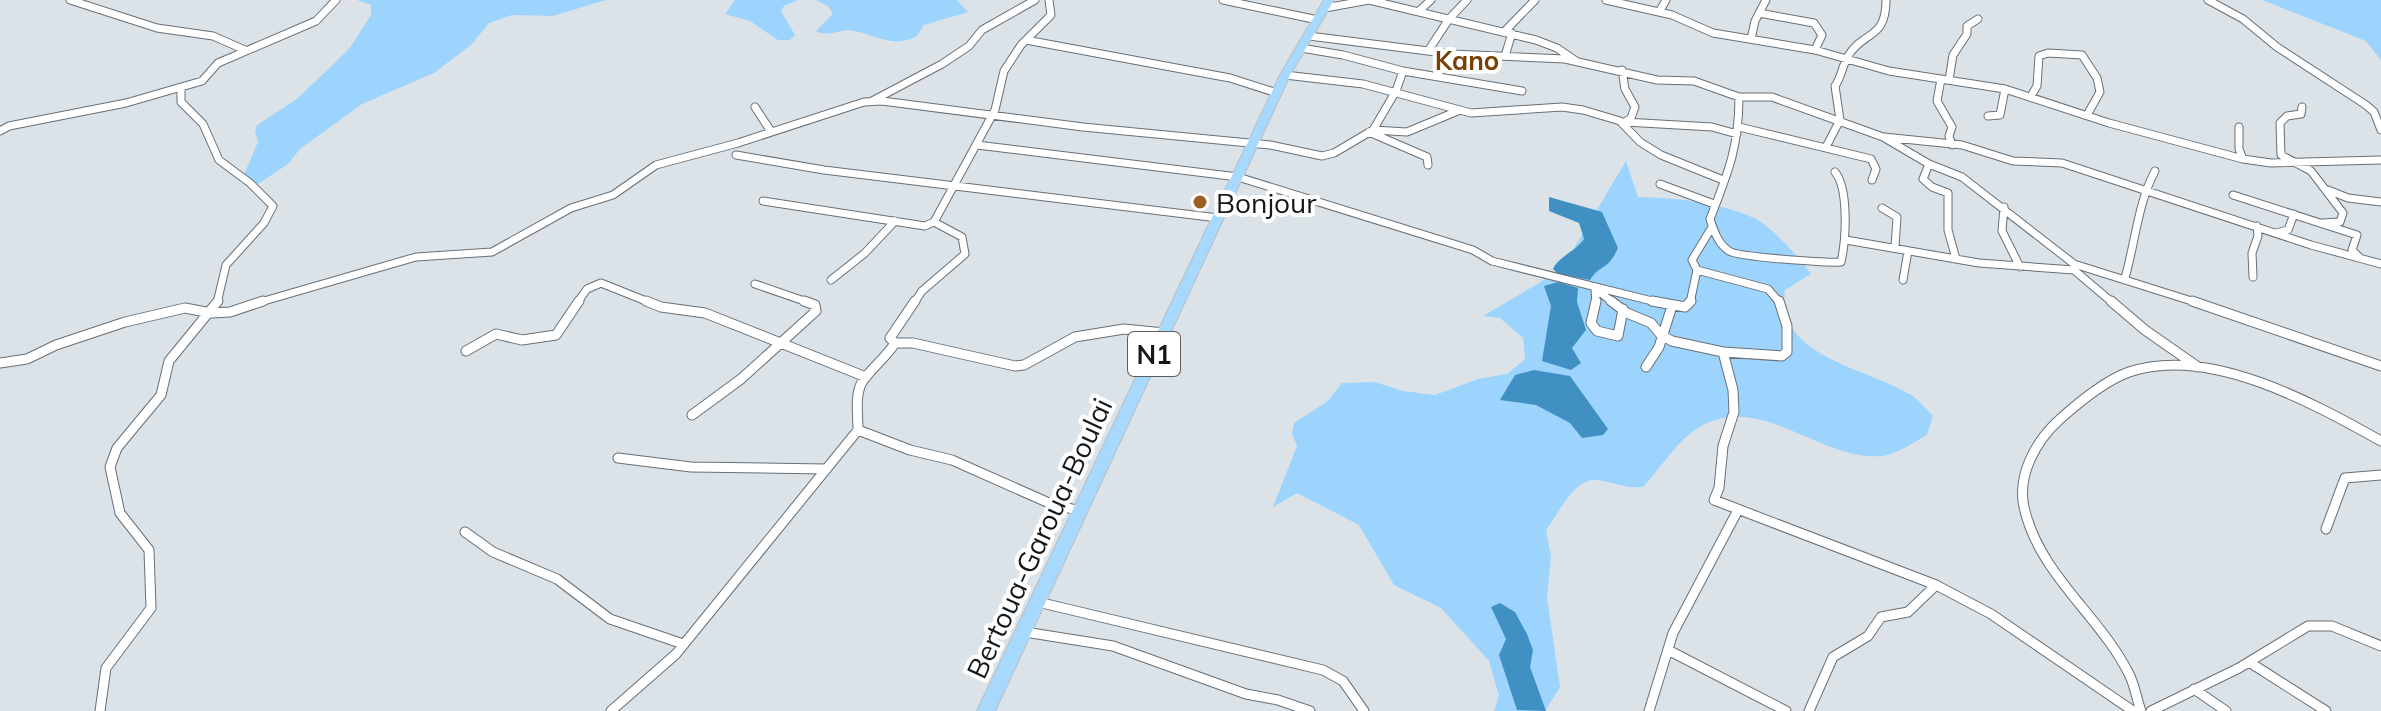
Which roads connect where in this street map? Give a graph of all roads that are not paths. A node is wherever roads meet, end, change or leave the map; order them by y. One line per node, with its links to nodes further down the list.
1 (70, 0): 25 (street)
2 (336, 0): 25 (street)
3 (1035, 0): 43 (street)
4 (1049, 0): 22 (street)
5 (1223, 0): 14 (street)
6 (1431, 0): 15 (street)
7 (1467, 0): 18 (street)
8 (1535, 0): 20 (street)
9 (1606, 0): 16 (street)
10 (1666, 0): 16 (street)
11 (1766, 0): 17 (street)
12 (1886, 0): 29 (street)
13 (2208, 0): 55 (street)
14 (1324, 9): 15 (street); 23 (highway, Bertoua-Garoua-Boulai / N1)
15 (1419, 11): 18 (street)
16 (1659, 12): 21 (street)
17 (1759, 13): 21 (street); 26 (street)
18 (1449, 19): 20 (street); 27 (street)
19 (1978, 19): 35 (street)
20 (1508, 32): 28 (street); 31 (street)
21 (1751, 39): 26 (street)
22 (1026, 40): 40 (street); 48 (street)
23 (1305, 42): 24 (street); 30 (street); 34 (highway, Bertoua-Garoua-Boulai / N1)
24 (1370, 44): 27 (street); 30 (street)
25 (245, 50): 36 (street)
26 (1815, 50): 29 (street)
27 (1428, 51): 28 (street)
28 (1505, 56): 31 (street)
29 (1846, 59): 35 (street); 50 (street)
30 (1366, 61): 33 (street)
31 (1577, 62): 32 (street)
32 (1622, 70): 42 (street); 54 (street)
33 (1403, 71): 38 (street); 39 (street)
34 (1285, 75): 38 (street); 40 (highway, Bertoua-Garoua-Boulai / N1)
35 (1945, 80): 37 (street); 60 (street)
36 (181, 88): 52 (street); 108 (street)
37 (2005, 89): 41 (street); 49 (street)
38 (1396, 91): 46 (street); 56 (street)
39 (1522, 91)
40 (1277, 93): 58 (highway, Bertoua-Garoua-Boulai / N1)
41 (2031, 96): 47 (street); 47 (street)
42 (1739, 97): 50 (street); 54 (street)
43 (872, 101): 48 (street); 53 (street)
44 (755, 107): 53 (street)
45 (2302, 107): 65 (street)
46 (1460, 110): 56 (street); 71 (street)
47 (2087, 115): 63 (street)
48 (991, 116): 58 (street); 59 (street)
49 (1988, 116)
50 (1840, 120): 57 (street); 61 (street)
51 (2239, 127): 63 (street)
52 (0, 129)
53 (770, 130): 108 (street)
54 (1738, 130): 61 (street); 71 (street)
55 (2381, 130)
56 (1371, 131): 58 (street); 67 (street)
57 (1883, 137): 60 (street); 66 (street)
58 (1253, 144): 70 (highway, Bertoua-Garoua-Boulai / N1)
59 (977, 145): 70 (street); 74 (street)
60 (1952, 145): 76 (street)
61 (1826, 147): 72 (street)
62 (736, 155): 74 (street)
63 (2243, 159): 65 (street)
64 (2381, 160): 65 (street)
65 (2297, 162): 75 (street)
66 (1929, 164): 81 (street); 95 (street)
67 (1428, 165)
68 (2155, 171): 76 (street)
69 (1835, 172): 91 (street)
70 (1238, 177): 84 (highway, Bertoua-Garoua-Boulai / N1); 105 (street)
71 (1723, 180): 80 (street)
72 (1872, 180)
73 (1660, 184): 80 (street)
74 (955, 185): 84 (street); 86 (street)
75 (2327, 190): 79 (street); 87 (street)
76 (2144, 192): 88 (street); 101 (street)
77 (2233, 195): 83 (street)
78 (763, 201): 85 (street)
79 (2381, 202)
80 (1714, 204): 89 (street)
81 (2004, 207): 97 (street); 98 (street)
82 (1882, 208): 92 (street)
83 (2294, 214): 87 (street); 90 (street)
84 (1218, 218): 109 (highway, Bertoua-Garoua-Boulai / N1)
85 (895, 221): 86 (street); 102 (street)
86 (934, 222): 112 (street)
87 (2322, 223): 94 (street)
88 (2257, 226): 90 (street); 100 (street)
89 (1712, 227): 91 (street); 99 (street)
90 (2275, 233): 94 (street)
91 (1846, 240): 92 (street)
92 (1898, 249): 93 (street)
93 (1908, 251): 95 (street); 103 (street)
94 (2359, 257): 96 (street)
95 (1956, 259): 97 (street)
96 (2381, 264)
97 (2020, 267): 98 (street)
98 (2074, 267): 101 (street); 118 (street)
99 (1697, 270): 106 (street); 114 (street)
100 (2253, 277)
101 (2125, 278): 116 (street)
102 (831, 280)
103 (1903, 280)
104 (755, 284): 111 (street)
105 (1594, 289): 106 (street); 107 (street); 107 (street)
106 (1672, 306): 110 (street)
107 (1623, 309): 110 (street)
108 (211, 313): 115 (street); 139 (street)
109 (1164, 333): 112 (street); 127 (highway, Bertoua-Garoua-Boulai / N1)
110 (1661, 335): 114 (street); 117 (street)
111 (783, 342): 113 (street); 119 (street); 120 (street)
112 (895, 343): 119 (street)
113 (466, 351)
114 (1723, 352): 126 (street)
115 (0, 363)
116 (2381, 366)
117 (1646, 367)
118 (2198, 367): 122 (street); 148 (street)
119 (866, 377): 121 (street)
120 (692, 415)
121 (858, 430): 124 (street); 127 (street)
122 (2381, 441)
123 (618, 458): 124 (street)
124 (826, 469): 133 (street)
125 (2381, 475): 128 (street)
126 (1738, 510): 130 (street); 135 (street)
127 (1080, 511): 131 (highway, Bertoua-Garoua-Boulai / N1)
128 (2326, 529)
129 (465, 532): 133 (street)
130 (1936, 585): 146 (street); 147 (street)
131 (1038, 602): 132 (highway, Bertoua-Garoua-Boulai / N1); 143 (street)
132 (1025, 632): 141 (highway, Bertoua-Garoua-Boulai / N1); 142 (street)
133 (683, 644): 140 (street)
134 (2381, 646): 136 (street)
135 (1668, 650): 144 (street); 145 (street)
136 (2249, 662): 137 (street); 151 (street)
137 (2194, 689): 138 (street); 150 (street)
138 (2178, 707): 149 (street)
139 (100, 711)
140 (611, 711)
141 (986, 711)
142 (1310, 711)
143 (1364, 711)
144 (1649, 711)
145 (1786, 711)
146 (1809, 711)
147 (2133, 711)
148 (2141, 711)
149 (2151, 711)
150 (2226, 711)
151 (2326, 711)

